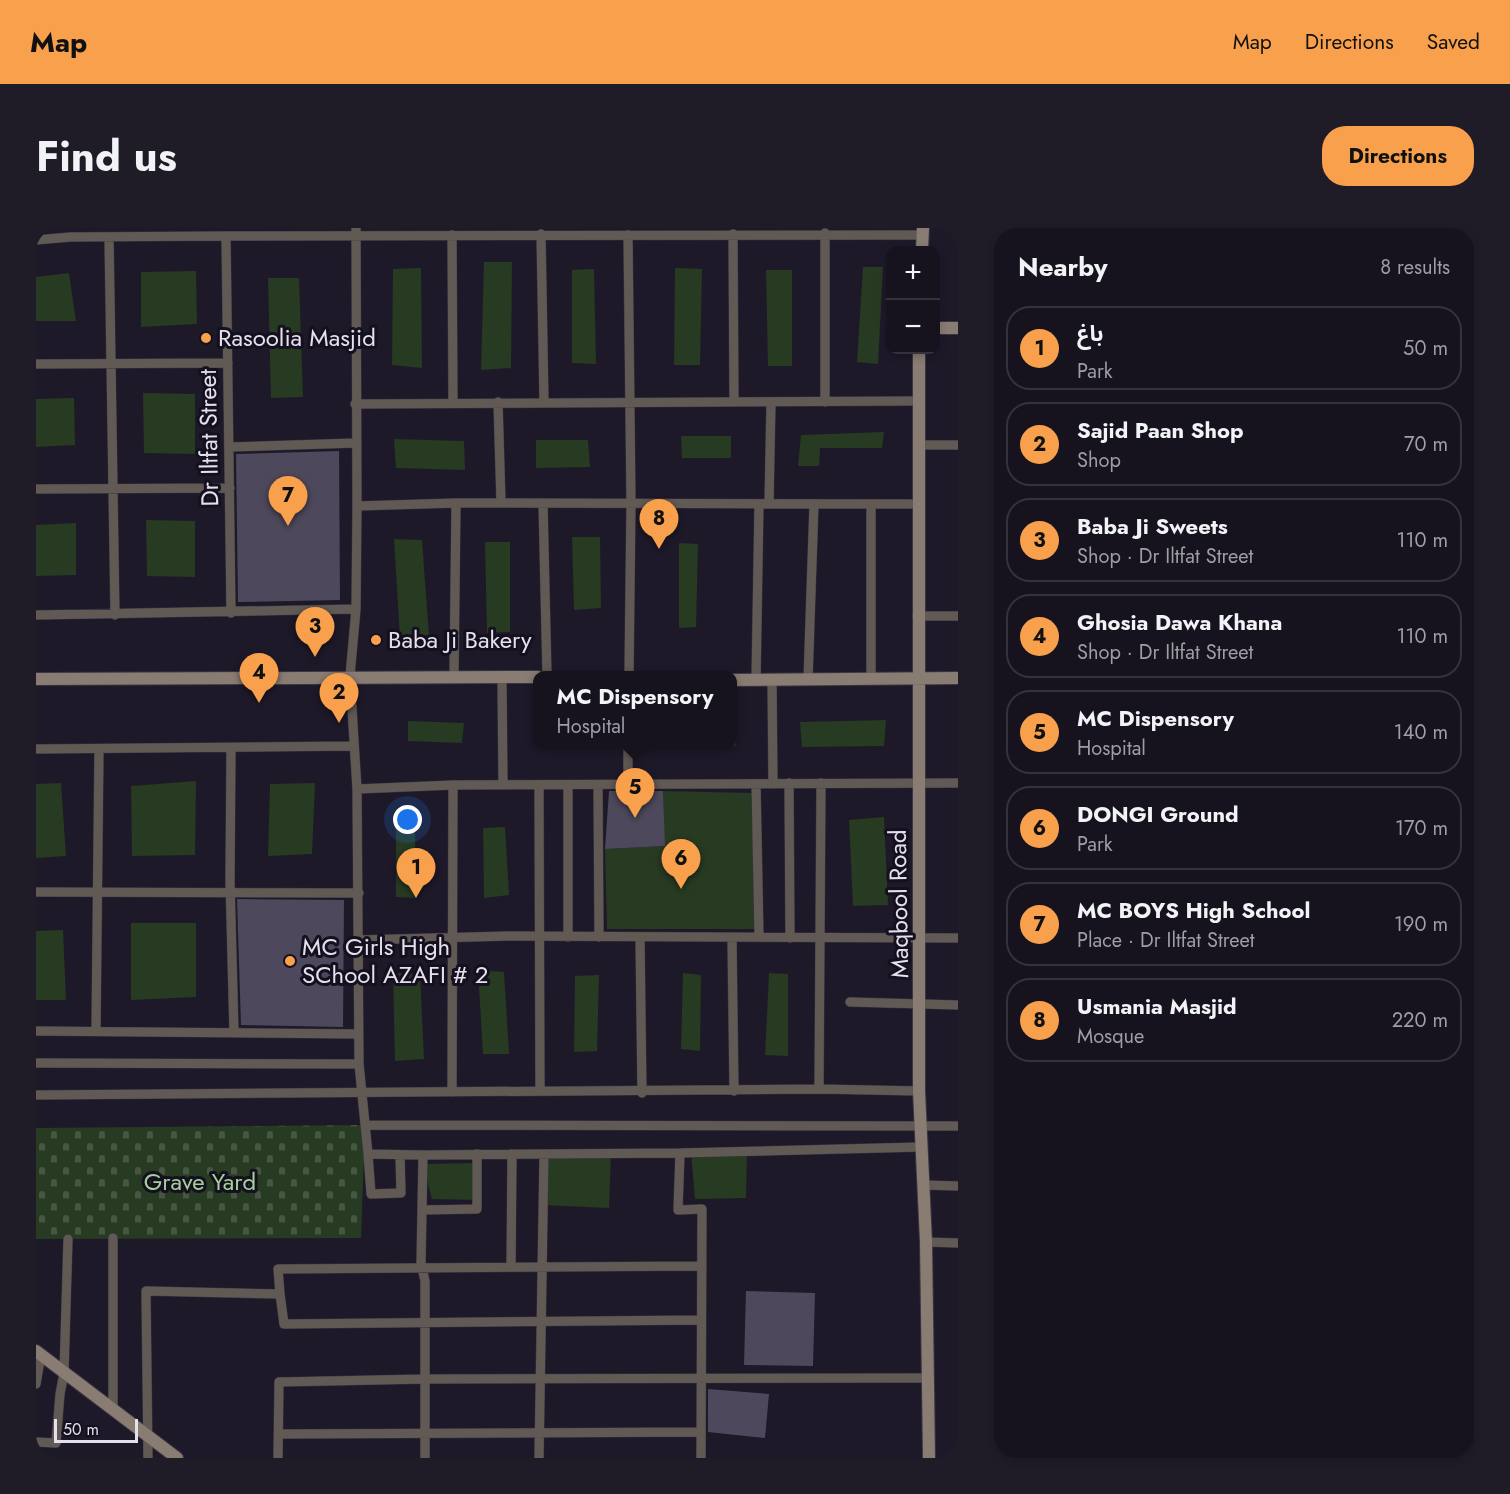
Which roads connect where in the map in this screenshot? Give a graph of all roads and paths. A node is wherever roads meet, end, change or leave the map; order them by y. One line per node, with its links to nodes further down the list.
1 (922, 231): 3 (street)
2 (356, 232): 6 (street); 8 (street); 25 (street)
3 (825, 233): 5 (street); 24 (street)
4 (541, 234): 6 (street); 7 (street); 20 (street)
5 (734, 234): 7 (street); 22 (street)
6 (452, 235): 18 (street)
7 (628, 235): 21 (street)
8 (226, 236): 9 (street); 14 (street, Dr Iltfat Street)
9 (109, 237): 10 (street); 16 (street)
10 (36, 240)
11 (940, 328): 12 (street)
12 (958, 328)
13 (919, 354): 17 (street, Maqbool Road)
14 (228, 363): 16 (street); 29 (street, Dr Iltfat Street)
15 (36, 364): 16 (street)
16 (111, 364): 30 (street)
17 (917, 401): 24 (street); 28 (street, Maqbool Road)
18 (453, 402): 19 (street); 25 (street)
19 (498, 402): 20 (street); 34 (street)
20 (544, 402): 21 (street)
21 (630, 402): 22 (street); 36 (street)
22 (734, 402): 23 (street)
23 (771, 402): 24 (street); 37 (street)
24 (825, 402)
25 (355, 404): 26 (street)
26 (356, 443): 29 (street); 41 (street)
27 (958, 445): 28 (street)
28 (920, 446): 40 (street, Maqbool Road)
29 (229, 447): 31 (street, Dr Iltfat Street)
30 (112, 488): 31 (street); 32 (street); 45 (street)
31 (230, 488): 43 (street, Dr Iltfat Street)
32 (36, 489)
33 (456, 503): 34 (street); 41 (street); 51 (street)
34 (501, 503): 35 (street)
35 (543, 503): 36 (street); 48 (street)
36 (631, 503): 37 (street); 49 (street)
37 (764, 504): 38 (street); 59 (street)
38 (814, 504): 39 (street); 61 (street)
39 (872, 504): 40 (street); 56 (street)
40 (919, 504): 46 (street, Maqbool Road)
41 (357, 506): 42 (street)
42 (356, 609): 43 (street); 50 (street)
43 (231, 613): 45 (street)
44 (36, 615): 45 (street)
45 (115, 615)
46 (917, 616): 47 (street); 57 (street, Maqbool Road)
47 (958, 616)
48 (547, 671)
49 (629, 671)
50 (350, 676): 51 (street); 55 (street); 62 (street)
51 (454, 677): 53 (street)
52 (533, 677): 53 (street)
53 (502, 678): 74 (street)
54 (958, 678): 57 (street)
55 (36, 679)
56 (871, 679): 57 (street); 61 (street)
57 (921, 679): 69 (street, Maqbool Road)
58 (737, 680): 59 (street)
59 (756, 680): 60 (street)
60 (772, 680): 61 (street); 72 (street)
61 (808, 680)
62 (354, 747): 63 (street); 79 (street)
63 (231, 748): 65 (street); 82 (street)
64 (36, 749): 65 (street)
65 (99, 749): 81 (street)
66 (628, 749): 78 (street)
67 (789, 783): 68 (street); 72 (street); 91 (street)
68 (821, 783): 69 (street); 88 (street)
69 (918, 783): 70 (street); 92 (street, Maqbool Road)
70 (958, 783)
71 (756, 784): 72 (street); 78 (street); 90 (street)
72 (773, 784)
73 (453, 785): 74 (street); 79 (street); 89 (street)
74 (503, 785): 75 (street)
75 (539, 785): 76 (street); 84 (street)
76 (568, 785): 77 (street); 85 (street)
77 (598, 785): 78 (street); 86 (street)
78 (628, 785)
79 (357, 789): 83 (street)
80 (36, 892): 81 (street)
81 (98, 892): 82 (street); 99 (street)
82 (231, 892): 83 (street); 101 (street)
83 (359, 892): 95 (street)
84 (540, 936): 85 (street); 89 (street); 106 (street)
85 (568, 937): 86 (street)
86 (599, 937): 87 (street)
87 (640, 937): 94 (street); 110 (street)
88 (821, 937): 91 (street); 92 (street); 105 (street)
89 (453, 938): 95 (street); 109 (street)
90 (759, 938): 91 (street); 94 (street)
91 (790, 938)
92 (921, 938): 93 (street); 97 (street, Maqbool Road)
93 (958, 938)
94 (732, 939): 107 (street)
95 (359, 940): 102 (street)
96 (850, 1002): 97 (street)
97 (921, 1005): 98 (street); 108 (street, Maqbool Road)
98 (958, 1005)
99 (96, 1030): 100 (street); 101 (street)
100 (36, 1031)
101 (234, 1034): 102 (street)
102 (358, 1034): 104 (street)
103 (36, 1063): 104 (street)
104 (359, 1064): 111 (street)
105 (819, 1089): 107 (street); 108 (street)
106 (540, 1091): 109 (street); 110 (street)
107 (734, 1091): 110 (street)
108 (919, 1091): 114 (street, Maqbool Road)
109 (452, 1092): 111 (street)
110 (642, 1093)
111 (362, 1094): 112 (street); 113 (street)
112 (36, 1095)
113 (364, 1125): 114 (street); 118 (street)
114 (920, 1125): 115 (street); 116 (street, Maqbool Road)
115 (958, 1126)
116 (921, 1147): 117 (street); 124 (street, Maqbool Road)
117 (680, 1153): 121 (street); 131 (street)
118 (368, 1154): 122 (street); 122 (street)
119 (477, 1154): 120 (street); 123 (street); 126 (street)
120 (512, 1154): 121 (street); 132 (street)
121 (544, 1154): 133 (street)
122 (400, 1155): 123 (street)
123 (423, 1155): 126 (street)
124 (923, 1185): 125 (street); 129 (street, Maqbool Road)
125 (958, 1186)
126 (422, 1210): 134 (street)
127 (113, 1238): 146 (street)
128 (68, 1239): 140 (street)
129 (926, 1242): 130 (street); 142 (street, Maqbool Road)
130 (958, 1243)
131 (702, 1266): 133 (street); 136 (street)
132 (511, 1267): 133 (street); 134 (street)
133 (542, 1267): 137 (street)
134 (422, 1268): 135 (street); 138 (street)
135 (280, 1294): 138 (street); 151 (street)
136 (701, 1320): 137 (street); 141 (street)
137 (541, 1321): 138 (street); 144 (street)
138 (425, 1322): 143 (street)
139 (39, 1353): 140 (street); 145 (street)
140 (64, 1373): 146 (street); 152 (street)
141 (701, 1378): 142 (street); 144 (street); 147 (street)
142 (928, 1378): 159 (street, Maqbool Road)
143 (425, 1379): 144 (street); 148 (street); 150 (street)
144 (540, 1379): 149 (street)
145 (36, 1384)
146 (113, 1410): 151 (street)
147 (701, 1432): 149 (street); 158 (street)
148 (425, 1433): 149 (street); 150 (street); 156 (street)
149 (539, 1433): 157 (street)
150 (280, 1434): 155 (street)
151 (148, 1437): 153 (street); 154 (street)
152 (36, 1442)
153 (148, 1458)
154 (177, 1458)
155 (278, 1458)
156 (424, 1458)
157 (539, 1458)
158 (701, 1458)
159 (929, 1458)

